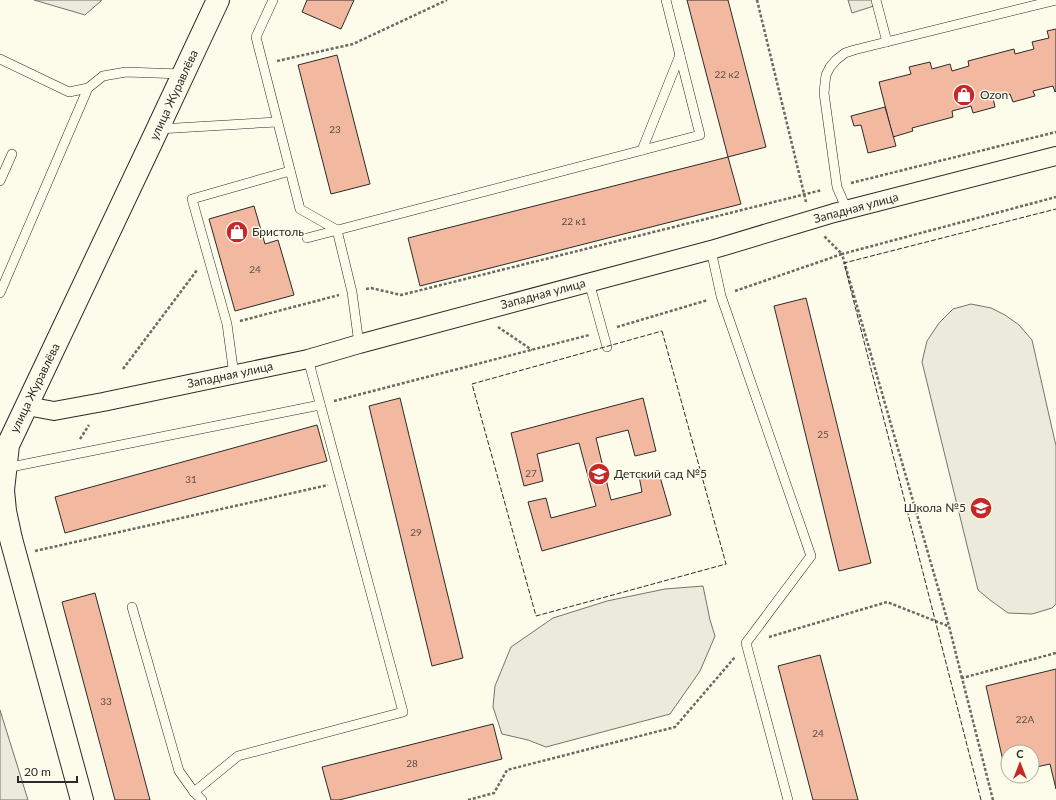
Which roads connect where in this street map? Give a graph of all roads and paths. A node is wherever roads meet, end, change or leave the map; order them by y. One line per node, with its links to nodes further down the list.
1 (218, 0): 12 (street, улица Журавлёва)
2 (274, 0): 11 (lane)
3 (447, 0): 11 (path)
4 (666, 0): 9 (lane)
5 (757, 0): 23 (path)
6 (876, 0): 8 (lane)
7 (1056, 0): 8 (lane)
8 (887, 42): 22 (lane)
9 (680, 55): 17 (lane); 17 (lane)
10 (0, 59): 13 (lane)
11 (263, 64): 14 (lane)
12 (183, 74): 13 (lane); 15 (street, улица Журавлёва)
13 (88, 88): 34 (lane)
14 (278, 122): 15 (lane); 20 (lane)
15 (158, 130): 46 (street, улица Журавлёва)
16 (1056, 132): 22 (path)
17 (642, 150): 27 (lane)
18 (12, 154): 21 (lane)
19 (1056, 156): 25 (street, Западная улица)
20 (290, 171): 27 (lane); 31 (lane)
21 (0, 182)
22 (836, 187): 23 (path); 25 (lane)
23 (804, 194): 26 (path); 33 (path)
24 (1056, 197): 30 (path)
25 (847, 210): 26 (street, Западная улица)
26 (809, 221): 29 (street, Западная улица); 30 (path)
27 (337, 230): 28 (lane); 33 (lane)
28 (307, 238)
29 (712, 250): 32 (street, Западная улица); 35 (lane)
30 (842, 254): 35 (path); 51 (path)
31 (208, 256): 37 (lane); 43 (path)
32 (589, 282): 36 (street, Западная улица); 38 (lane)
33 (352, 292): 37 (path); 39 (lane)
34 (0, 293)
35 (721, 296): 38 (path); 52 (lane)
36 (476, 312): 39 (street, Западная улица); 41 (path)
37 (227, 324): 44 (lane)
38 (603, 332): 40 (lane); 41 (path)
39 (359, 344): 42 (street, Западная улица)
40 (607, 347)
41 (532, 350): 45 (path)
42 (308, 359): 44 (street, Западная улица); 45 (lane)
43 (123, 369)
44 (234, 375): 46 (street, Западная улица)
45 (320, 405): 47 (lane); 48 (lane)
46 (27, 406): 47 (street, улица Журавлёва)
47 (5, 468): 56 (street, улица Журавлёва)
48 (342, 482): 49 (path); 55 (lane)
49 (32, 552)
50 (132, 607): 55 (lane)
51 (949, 626): 52 (path); 54 (path)
52 (746, 643): 58 (path); 59 (lane)
53 (1056, 653): 54 (path)
54 (962, 678): 60 (path)
55 (194, 792): 57 (lane)
56 (82, 800)
57 (202, 800)
58 (468, 800)
59 (788, 800)
60 (994, 800)

